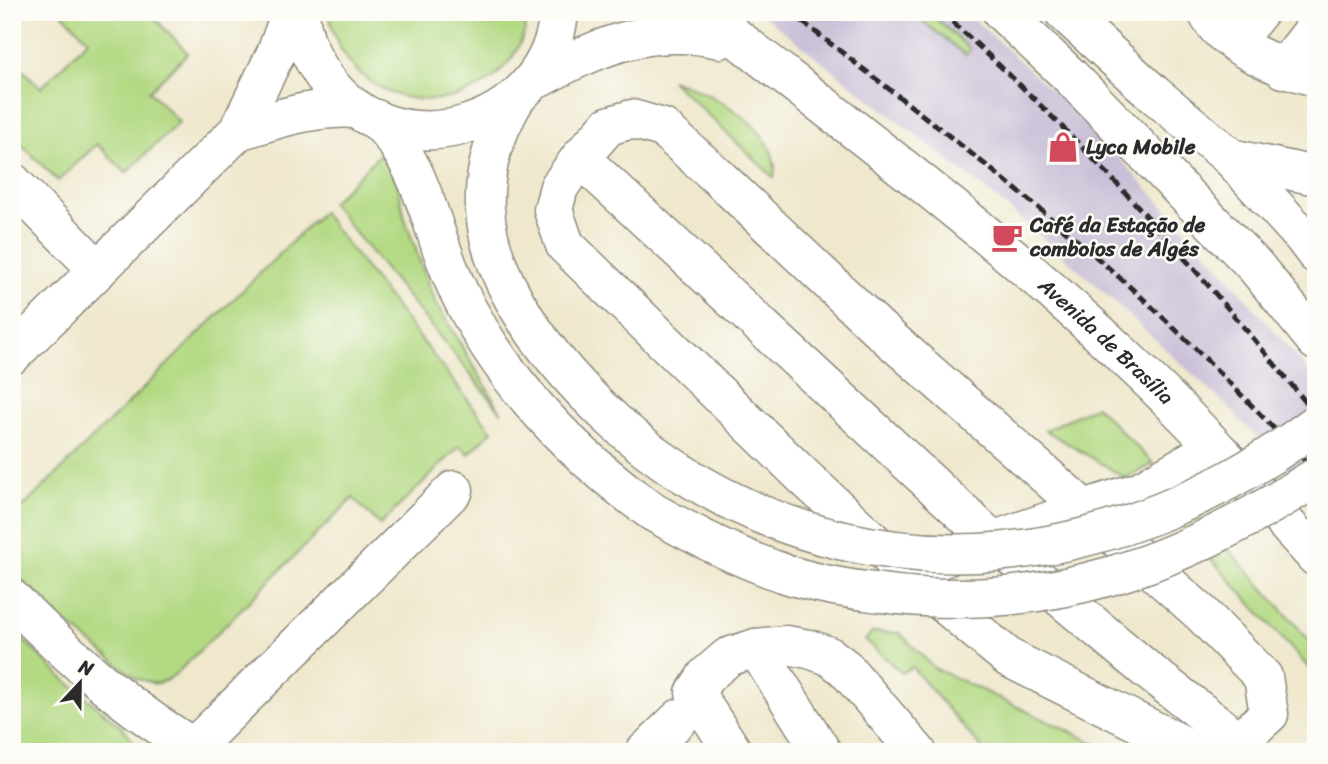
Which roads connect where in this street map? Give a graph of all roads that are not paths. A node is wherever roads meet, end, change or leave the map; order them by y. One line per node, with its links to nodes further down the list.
1 (291, 12): 15 (main road)
2 (300, 12): 14 (main road)
3 (559, 12): 13 (main road)
4 (684, 12): 11 (main road, Avenida de Brasília)
5 (1002, 12): 22 (main road)
6 (1064, 12): 17 (main road)
7 (1207, 12): 10 (main road)
8 (1259, 12): 10 (main road)
9 (1316, 27): 12 (main road)
10 (1235, 41): 12 (main road)
11 (776, 69): 13 (main road, Avenida de Brasília); 25 (main road, Avenida de Brasília)
12 (1300, 73)
13 (523, 90): 14 (main road, Avenida de Brasília); 24 (main road, bridge)
14 (367, 114): 15 (main road); 26 (main road, bridge)
15 (238, 131): 21 (main road)
16 (580, 158): 28 (main road); 29 (main road); 31 (main road)
17 (1231, 158): 18 (main road); 20 (main road)
18 (1315, 176)
19 (12, 182): 21 (main road)
20 (1312, 244)
21 (99, 270): 23 (main road)
22 (1316, 341)
23 (12, 355)
24 (1316, 424)
25 (1215, 447): 28 (main road); 30 (main road, Avenida de Brasília)
26 (1316, 477)
27 (454, 490): 36 (main road)
28 (1084, 509): 29 (main road); 35 (main road)
29 (992, 540): 31 (main road); 35 (main road)
30 (1316, 557)
31 (905, 570): 41 (main road)
32 (12, 599): 36 (main road)
33 (756, 648): 38 (main road); 39 (main road); 40 (main road)
34 (680, 718): 37 (main road)
35 (1233, 747)
36 (195, 750)
37 (645, 752)
38 (733, 752)
39 (822, 752)
40 (916, 752)
41 (1197, 752)

